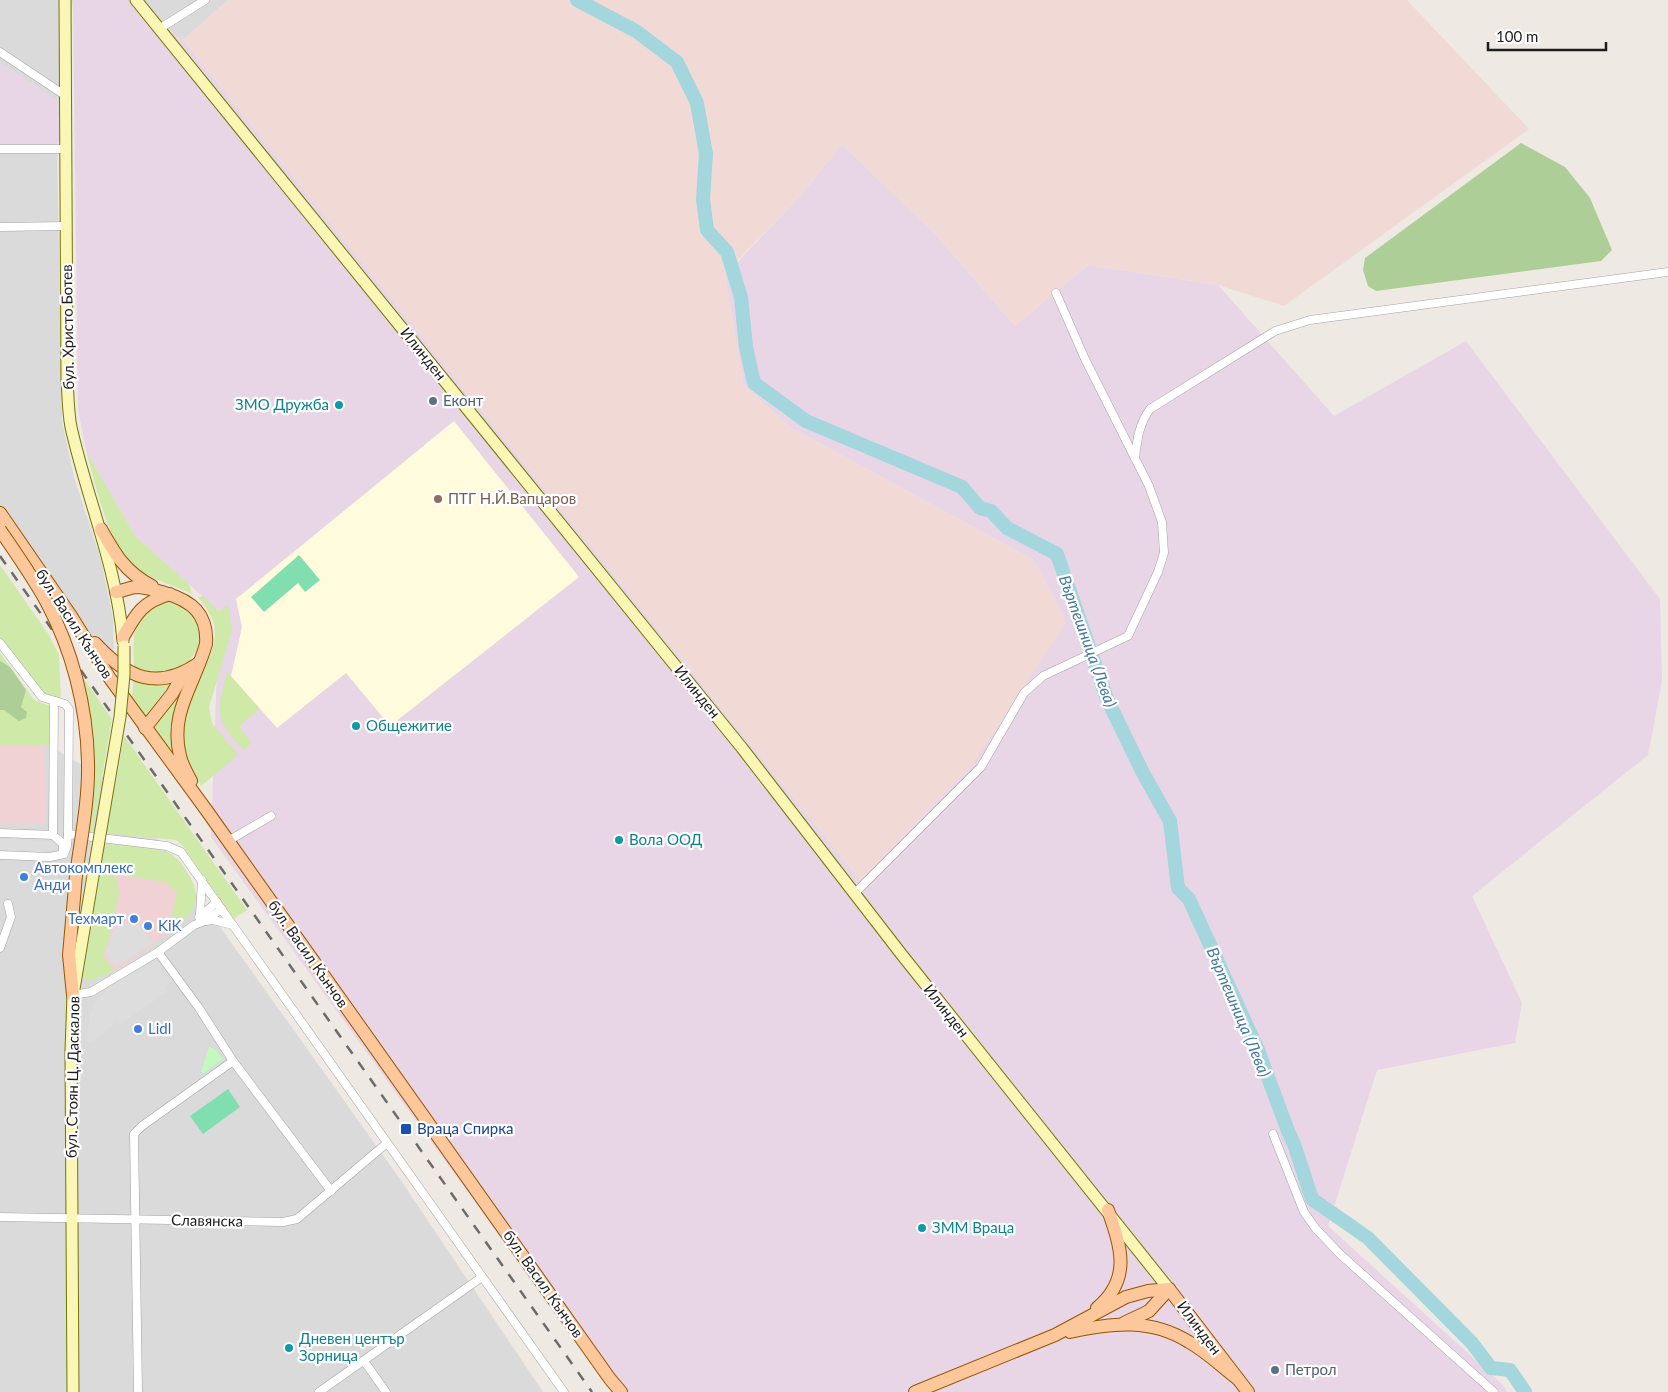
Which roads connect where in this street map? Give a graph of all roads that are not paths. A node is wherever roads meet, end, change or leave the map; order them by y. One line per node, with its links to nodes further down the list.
1 (65, 0): 6 (street, бул. Христо Ботев)
2 (136, 0): 4 (street, Илинден)
3 (205, 0): 4 (street)
4 (159, 29): 35 (street, Илинден)
5 (0, 52): 6 (street)
6 (66, 96): 8 (street, бул. Христо Ботев)
7 (0, 149): 8 (street)
8 (66, 149): 9 (street, бул. Христо Ботев)
9 (67, 226): 10 (street); 15 (street, бул. Христо Ботев)
10 (0, 227)
11 (1668, 272): 13 (street)
12 (1056, 292): 13 (street)
13 (1135, 458): 35 (street)
14 (0, 513): 19 (main road, бул. Васил Кънчов)
15 (101, 529): 17 (street, бул. Христо Ботев); 18 (main road)
16 (0, 530): 43 (main road, bridge)
17 (116, 592): 18 (main road); 20 (street, бул. Христо Ботев)
18 (170, 594): 20 (main road); 22 (main road)
19 (71, 616): 23 (main road); 25 (main road, бул. Васил Кънчов)
20 (123, 642): 43 (street, бул. Стоян Ц. Даскалов, bridge)
21 (0, 643): 24 (street)
22 (200, 663): 23 (main road); 26 (main road)
23 (184, 673): 25 (main road)
24 (54, 701): 29 (street); 30 (street)
25 (145, 728): 26 (main road, бул. Васил Кънчов)
26 (201, 804): 31 (main road, бул. Васил Кънчов)
27 (271, 816): 31 (street)
28 (0, 833): 30 (street)
29 (68, 834): 32 (street); 34 (street)
30 (53, 835): 32 (street)
31 (228, 841): 64 (main road, бул. Васил Кънчов)
32 (64, 854): 33 (street)
33 (0, 855)
34 (202, 880): 36 (street); 39 (street)
35 (855, 893): 48 (street, Илинден)
36 (217, 902): 38 (street); 39 (street)
37 (8, 904): 41 (street)
38 (222, 909): 39 (street); 40 (street)
39 (202, 918): 40 (street); 42 (street)
40 (233, 925): 46 (street)
41 (0, 948)
42 (158, 952): 43 (street); 44 (street)
43 (73, 995): 50 (street, бул. Стоян Ц. Даскалов)
44 (233, 1061): 47 (street); 51 (street)
45 (1273, 1134): 67 (street)
46 (387, 1144): 47 (street, Славянска); 52 (street)
47 (330, 1191): 51 (street, Славянска)
48 (1108, 1210): 53 (street, Илинден); 54 (main road)
49 (0, 1217): 50 (street, Славянска)
50 (72, 1218): 51 (street, Славянска); 59 (street, бул. Стоян Ц. Даскалов)
51 (135, 1220): 60 (street)
52 (482, 1277): 57 (street); 63 (street)
53 (1170, 1289): 54 (main road); 55 (main road); 58 (main road, Илинден)
54 (1083, 1320): 56 (main road)
55 (1122, 1323): 56 (main road); 58 (main road)
56 (1055, 1335): 65 (main road)
57 (364, 1362): 61 (street); 62 (street)
58 (1238, 1379): 66 (main road, Илинден)
59 (73, 1392)
60 (138, 1392)
61 (319, 1392)
62 (386, 1392)
63 (564, 1392)
64 (621, 1392)
65 (918, 1392)
66 (1248, 1392)
67 (1494, 1392)

